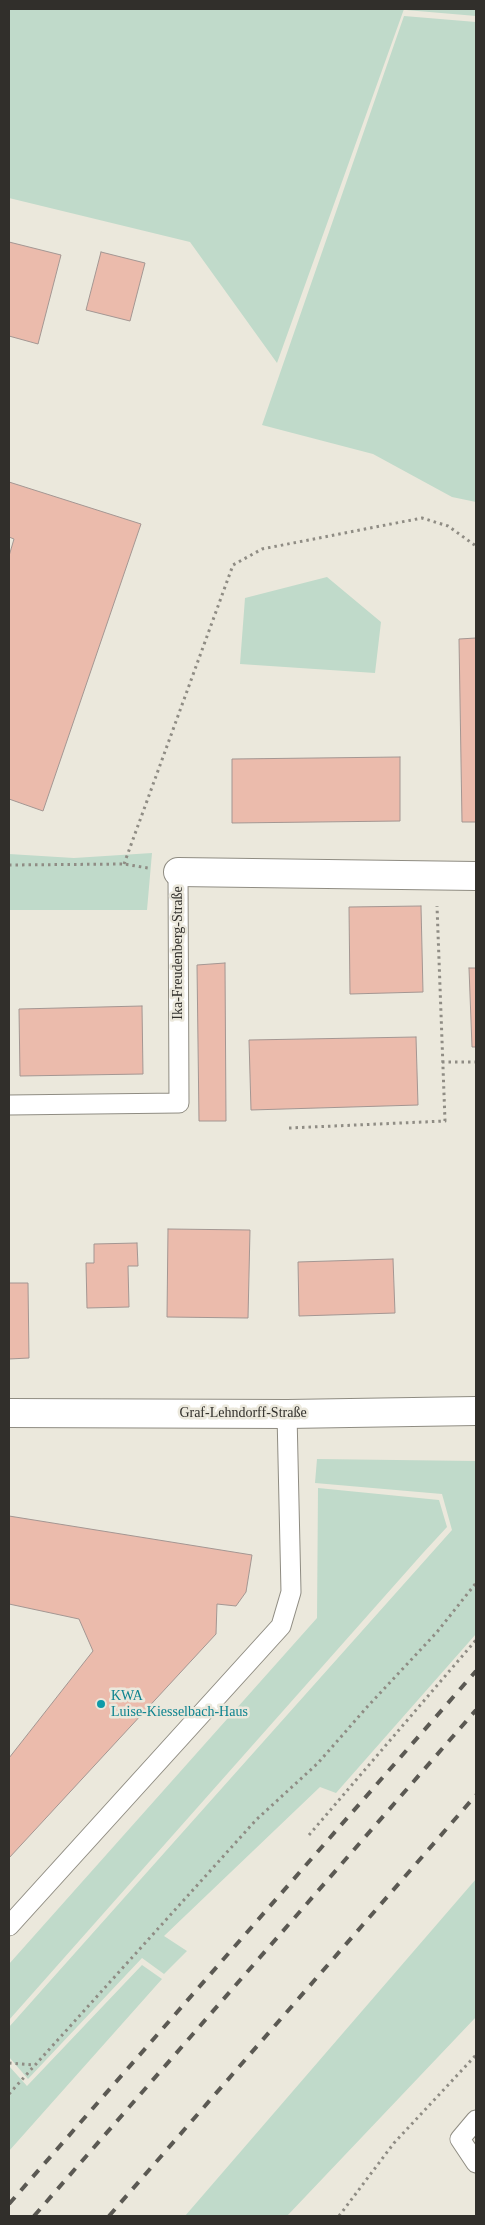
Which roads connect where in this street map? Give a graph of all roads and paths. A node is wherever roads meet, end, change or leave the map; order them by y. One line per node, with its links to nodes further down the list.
1 (476, 546): 2 (path)
2 (124, 864): 3 (path); 4 (path)
3 (9, 865)
4 (178, 872): 5 (street, Ika-Freudenberg-Straße); 9 (lane, Ika-Freudenberg-Straße)
5 (436, 876): 6 (street, Ika-Freudenberg-Straße); 7 (path)
6 (476, 876)
7 (442, 1062): 8 (path); 10 (path)
8 (476, 1062)
9 (9, 1105)
10 (289, 1128)
11 (476, 1411): 13 (street, Graf-Lehndorff-Straße)
12 (9, 1413): 13 (street, Graf-Lehndorff-Straße)
13 (287, 1414): 17 (lane)
14 (476, 1583): 20 (path)
15 (476, 1640): 16 (path)
16 (309, 1834)
17 (9, 1926)
18 (476, 2055): 24 (path)
19 (9, 2063): 20 (path)
20 (35, 2065): 21 (path)
21 (9, 2094)
22 (476, 2120): 23 (lane)
23 (476, 2163)
24 (339, 2216)

